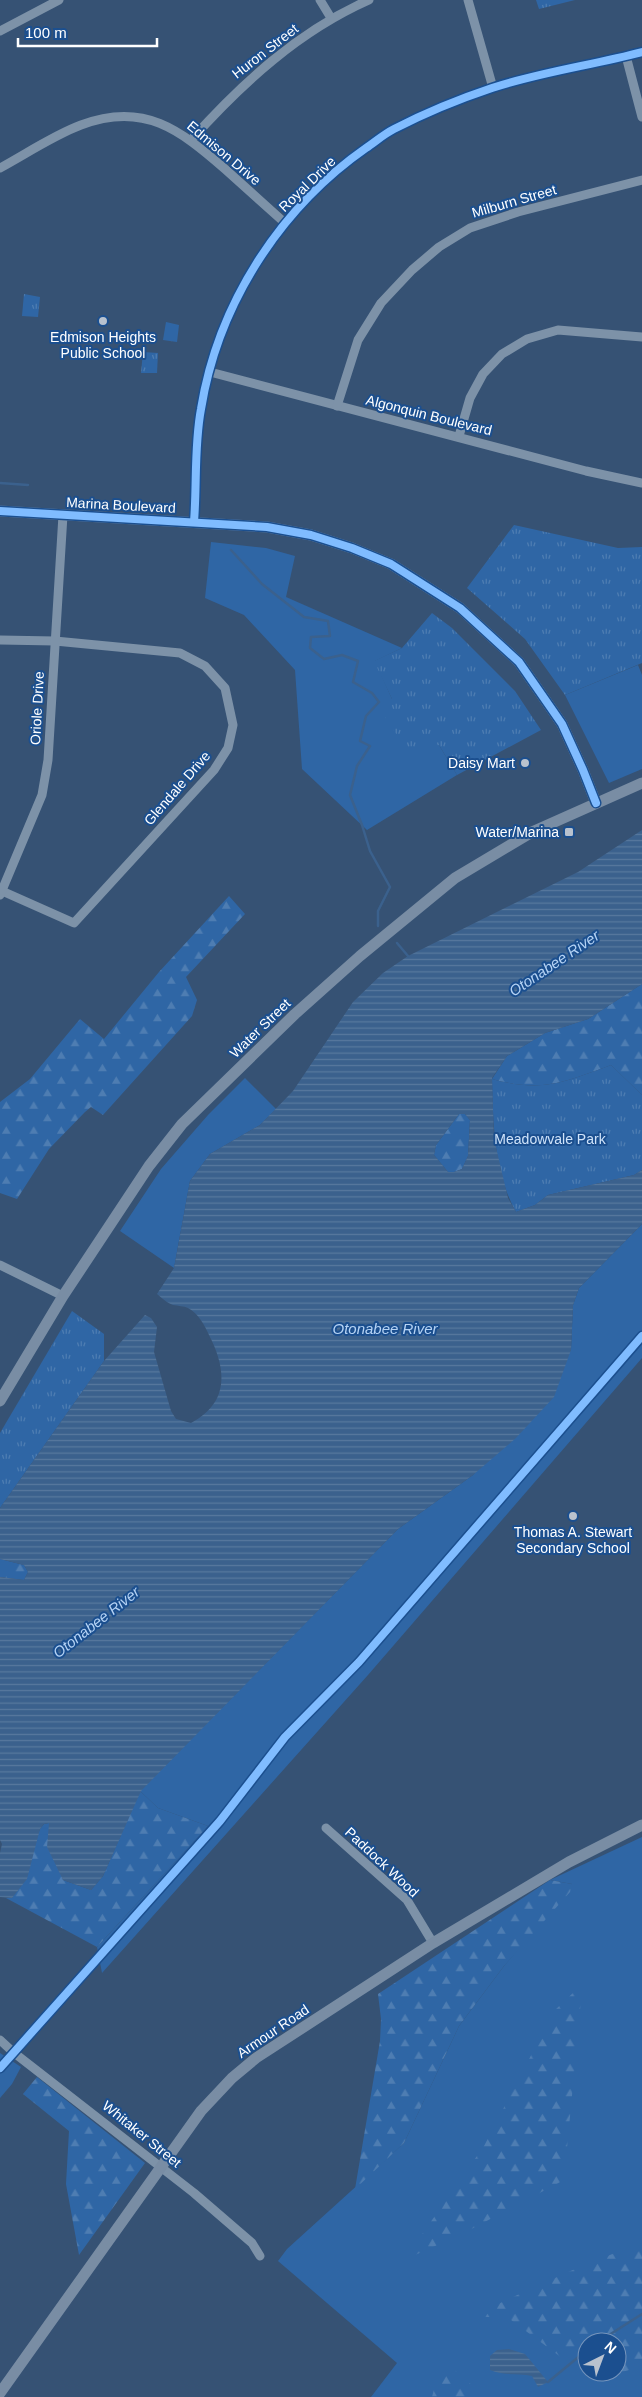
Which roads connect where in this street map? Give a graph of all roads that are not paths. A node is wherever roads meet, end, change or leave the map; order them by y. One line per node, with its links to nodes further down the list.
1 (59, 0): 6 (street)
2 (320, 0): 5 (street)
3 (369, 0): 5 (street, Huron Street)
4 (468, 0): 9 (street)
5 (331, 18): 11 (street, Huron Street)
6 (0, 31)
7 (642, 52): 8 (street, Royal Drive)
8 (626, 56): 9 (street, Royal Drive); 10 (street)
9 (493, 88): 14 (street, Royal Drive)
10 (642, 117)
11 (191, 140): 12 (street, Edmison Drive); 14 (street, Edmison Drive)
12 (0, 168)
13 (642, 180): 17 (street, Milburn Street)
14 (285, 223): 16 (street, Royal Drive)
15 (642, 337): 18 (street)
16 (210, 372): 17 (street, Algonquin Boulevard); 22 (street, Royal Drive)
17 (337, 406): 18 (street, Algonquin Boulevard)
18 (459, 436): 19 (street, Algonquin Boulevard)
19 (642, 484)
20 (0, 511): 21 (main road, Marina Boulevard)
21 (63, 515): 22 (main road, Marina Boulevard); 24 (street, Oriole Drive)
22 (194, 522): 26 (main road, Marina Boulevard)
23 (0, 640): 24 (street)
24 (55, 642): 27 (street, Oriole Drive); 27 (street, Glendale Drive)
25 (642, 783): 26 (main road, Water Street)
26 (596, 803): 29 (main road, Water Street)
27 (1, 893)
28 (0, 1265): 29 (street)
29 (63, 1296): 30 (main road, Water Street)
30 (0, 1401)
31 (642, 1825): 33 (main road, Armour Road)
32 (326, 1828): 33 (street, Paddock Wood)
33 (433, 1943): 35 (main road, Armour Road)
34 (0, 2040): 35 (street, Whitaker Street)
35 (160, 2168): 36 (street, Whitaker Street); 37 (main road, Armour Road)
36 (260, 2256)
37 (0, 2393)

